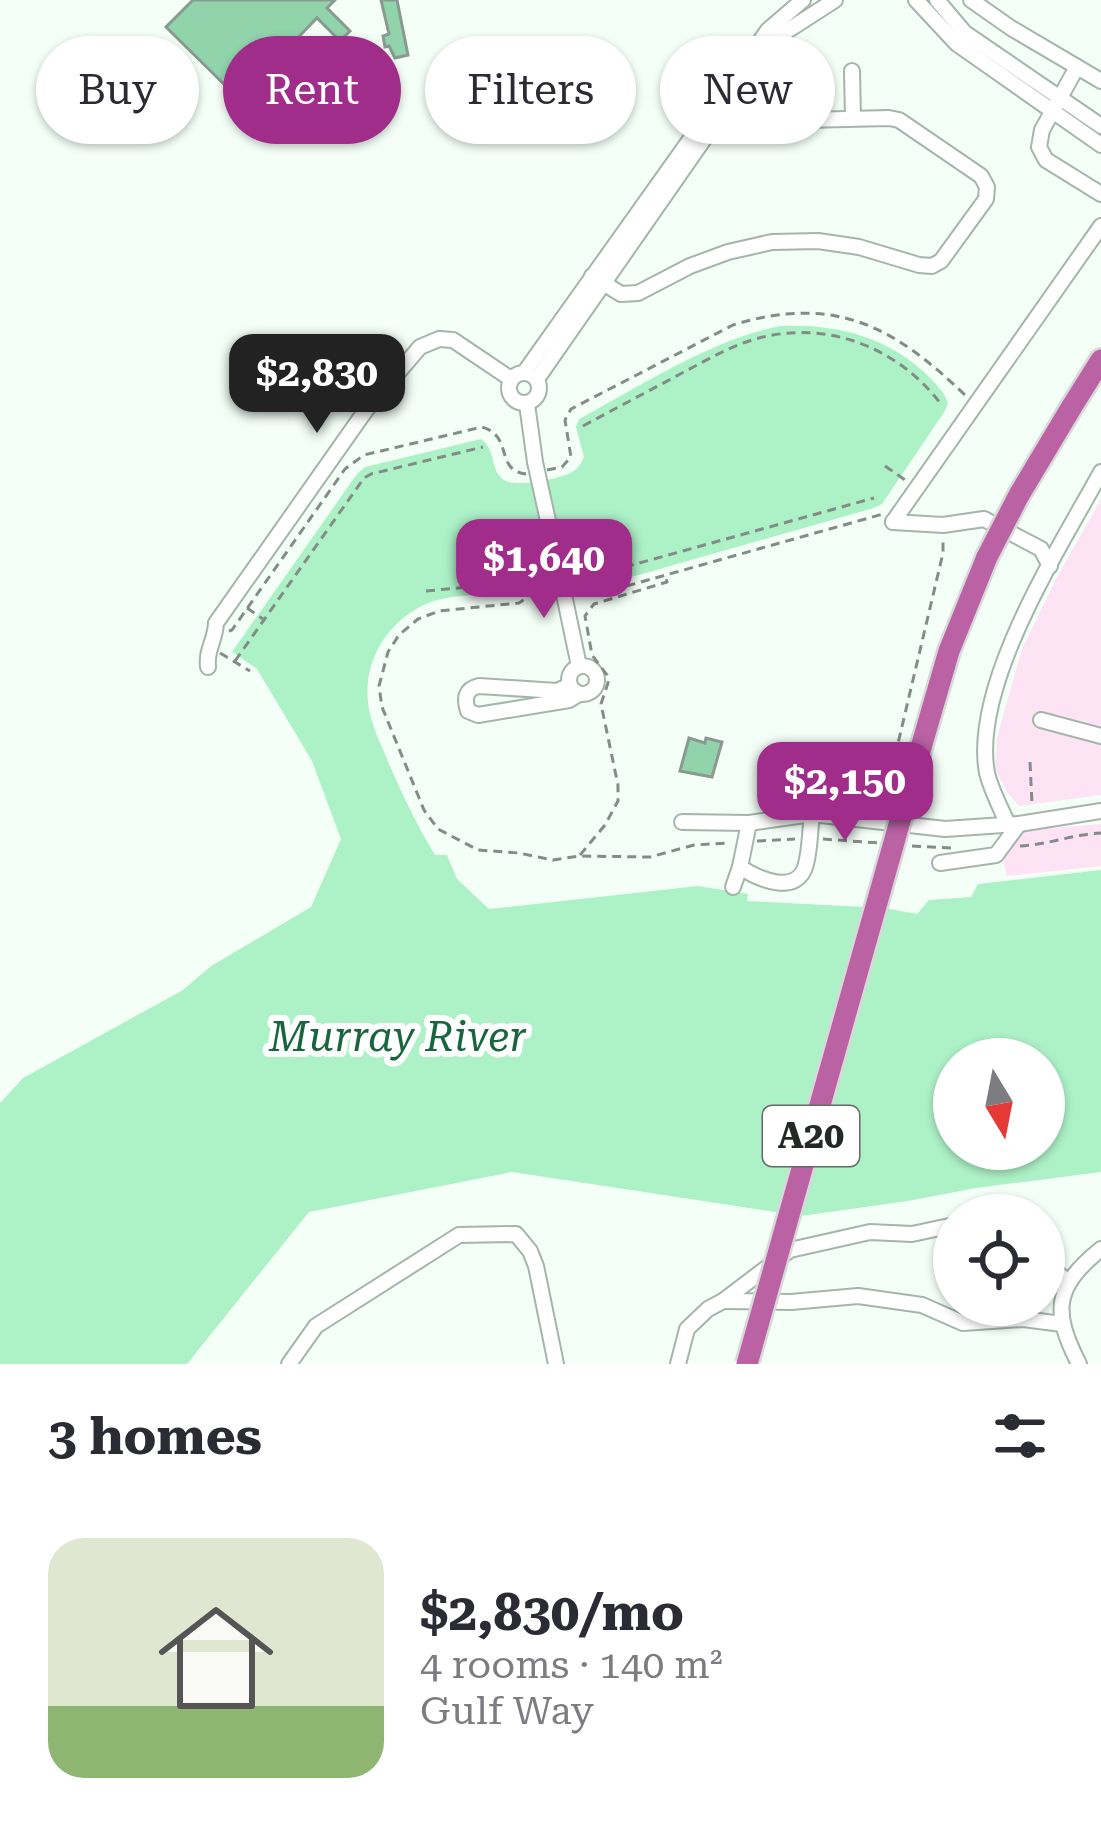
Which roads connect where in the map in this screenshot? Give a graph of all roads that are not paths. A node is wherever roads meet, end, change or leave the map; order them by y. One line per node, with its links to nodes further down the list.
1 (803, 0): 6 (street)
2 (836, 0): 7 (street)
3 (916, 0): 11 (street)
4 (937, 0): 11 (street)
5 (971, 0): 8 (street)
6 (764, 36)
7 (779, 36)
8 (1078, 68): 10 (street); 11 (street)
9 (852, 71): 12 (street)
10 (1101, 81)
11 (1056, 104): 14 (street); 16 (street); 17 (street)
12 (853, 118): 13 (street); 19 (street)
13 (835, 119)
14 (1101, 126)
15 (693, 144): 19 (street)
16 (1101, 145)
17 (1101, 194)
18 (1101, 226): 24 (street)
19 (597, 280): 21 (street)
20 (1101, 360): 49 (highway, A20, bridge)
21 (524, 377): 22 (street); 22 (street); 25 (street)
22 (527, 404): 26 (street, bridge)
23 (1101, 472): 24 (street)
24 (1050, 566): 34 (street)
25 (211, 664)
26 (579, 666): 27 (street); 27 (street)
27 (574, 689): 27 (street)
28 (1041, 720): 29 (street)
29 (1101, 736)
30 (1101, 811): 34 (street)
31 (812, 814): 33 (street); 34 (street); 36 (street)
32 (682, 822): 33 (street)
33 (749, 823): 36 (street)
34 (1013, 824): 35 (street)
35 (940, 863)
36 (740, 867): 37 (street)
37 (733, 886)
38 (933, 1230): 43 (street)
39 (1101, 1249): 41 (street)
40 (1065, 1279): 41 (street)
41 (1069, 1282): 42 (street)
42 (1065, 1288)
43 (723, 1301): 44 (street); 48 (street)
44 (933, 1310)
45 (1063, 1326): 50 (street)
46 (289, 1364): 47 (street)
47 (556, 1364)
48 (678, 1364)
49 (747, 1364)
50 (1079, 1364)

